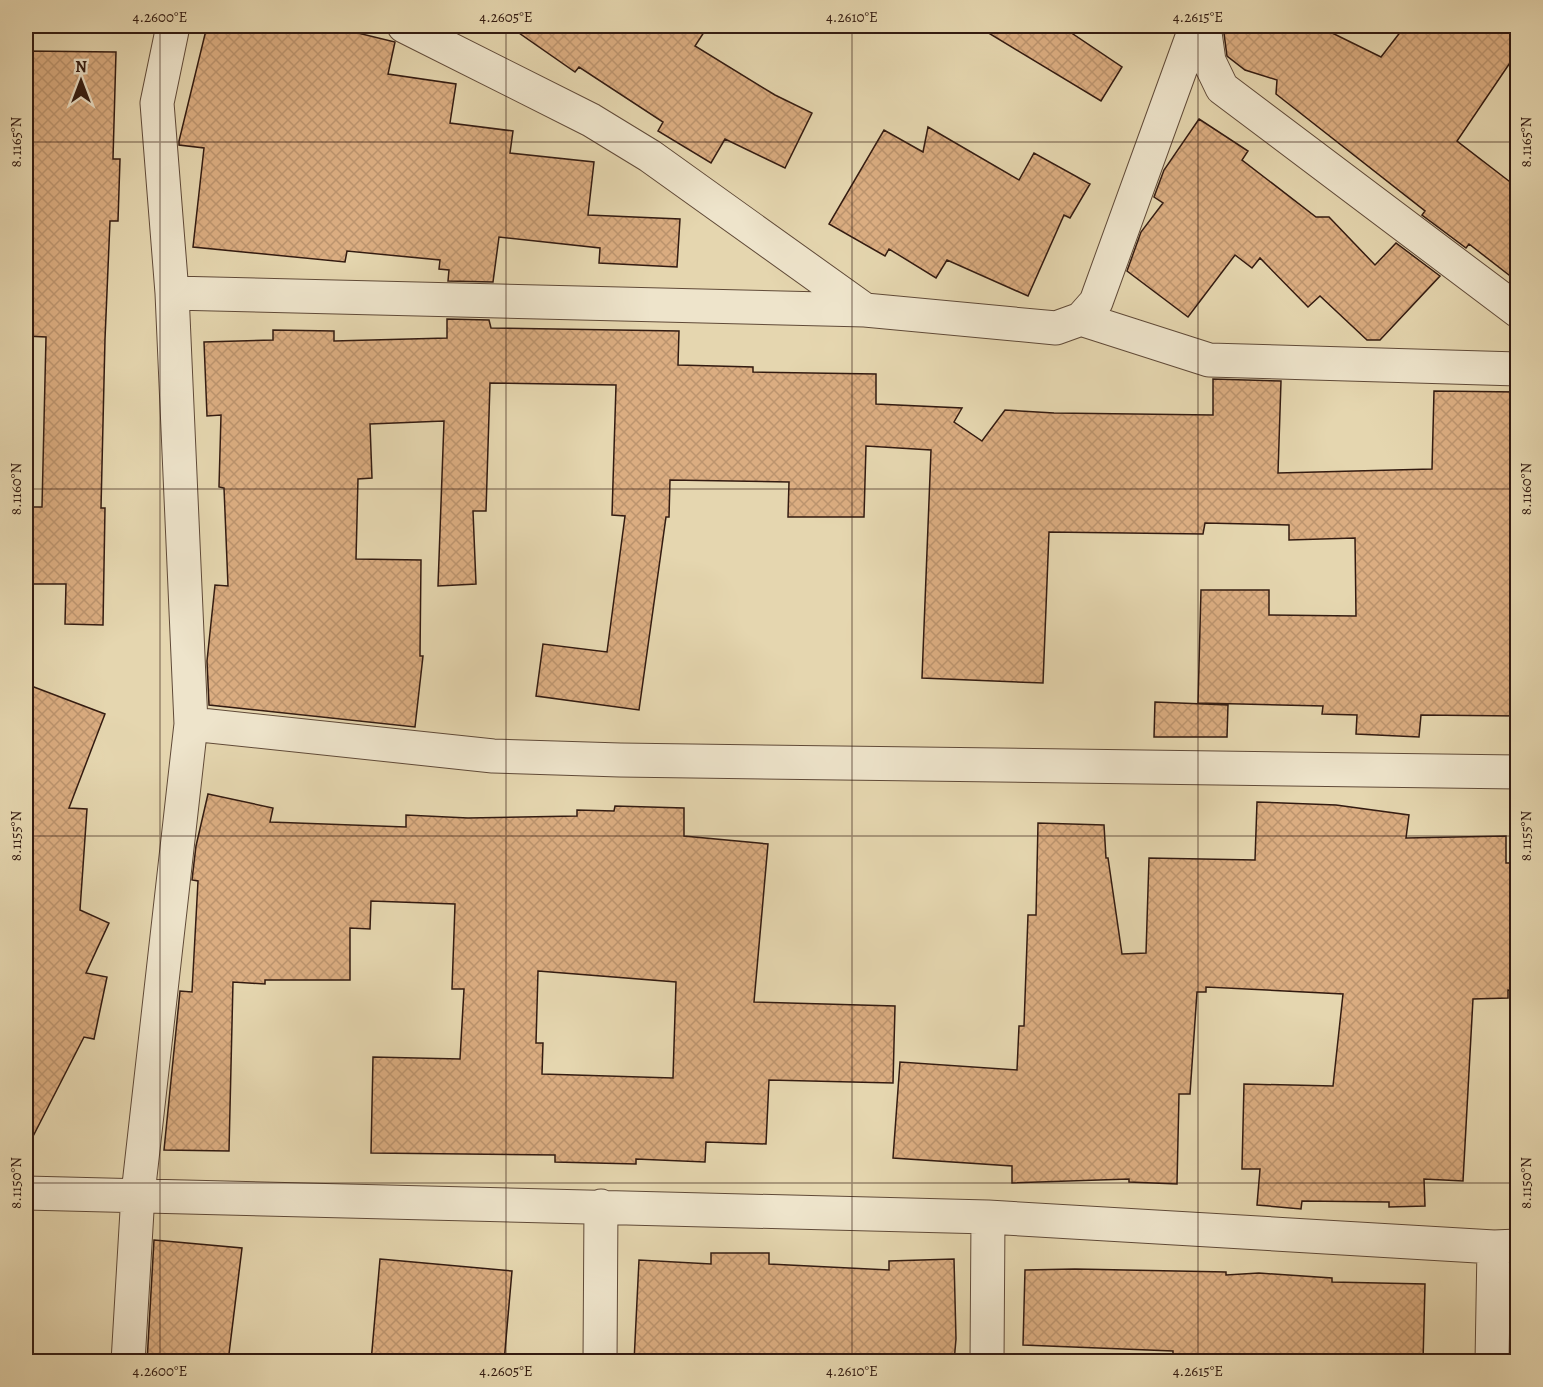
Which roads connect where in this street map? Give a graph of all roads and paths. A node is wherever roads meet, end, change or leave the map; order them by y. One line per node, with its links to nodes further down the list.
1 (173, 26): 6 (street)
2 (404, 26): 7 (street)
3 (1196, 26): 5 (street)
4 (1204, 26): 5 (street)
5 (1196, 59): 8 (street); 9 (street)
6 (172, 293): 7 (street); 11 (street)
7 (865, 310): 9 (street)
8 (1518, 311)
9 (1081, 319): 10 (street)
10 (1518, 369)
11 (191, 723): 12 (street); 14 (street)
12 (1518, 772)
13 (26, 1193): 14 (street)
14 (138, 1194): 15 (street); 18 (street)
15 (601, 1206): 16 (street); 19 (street)
16 (988, 1217): 17 (street); 20 (street)
17 (1506, 1246): 21 (street)
18 (128, 1362)
19 (600, 1362)
20 (987, 1362)
21 (1492, 1362)

